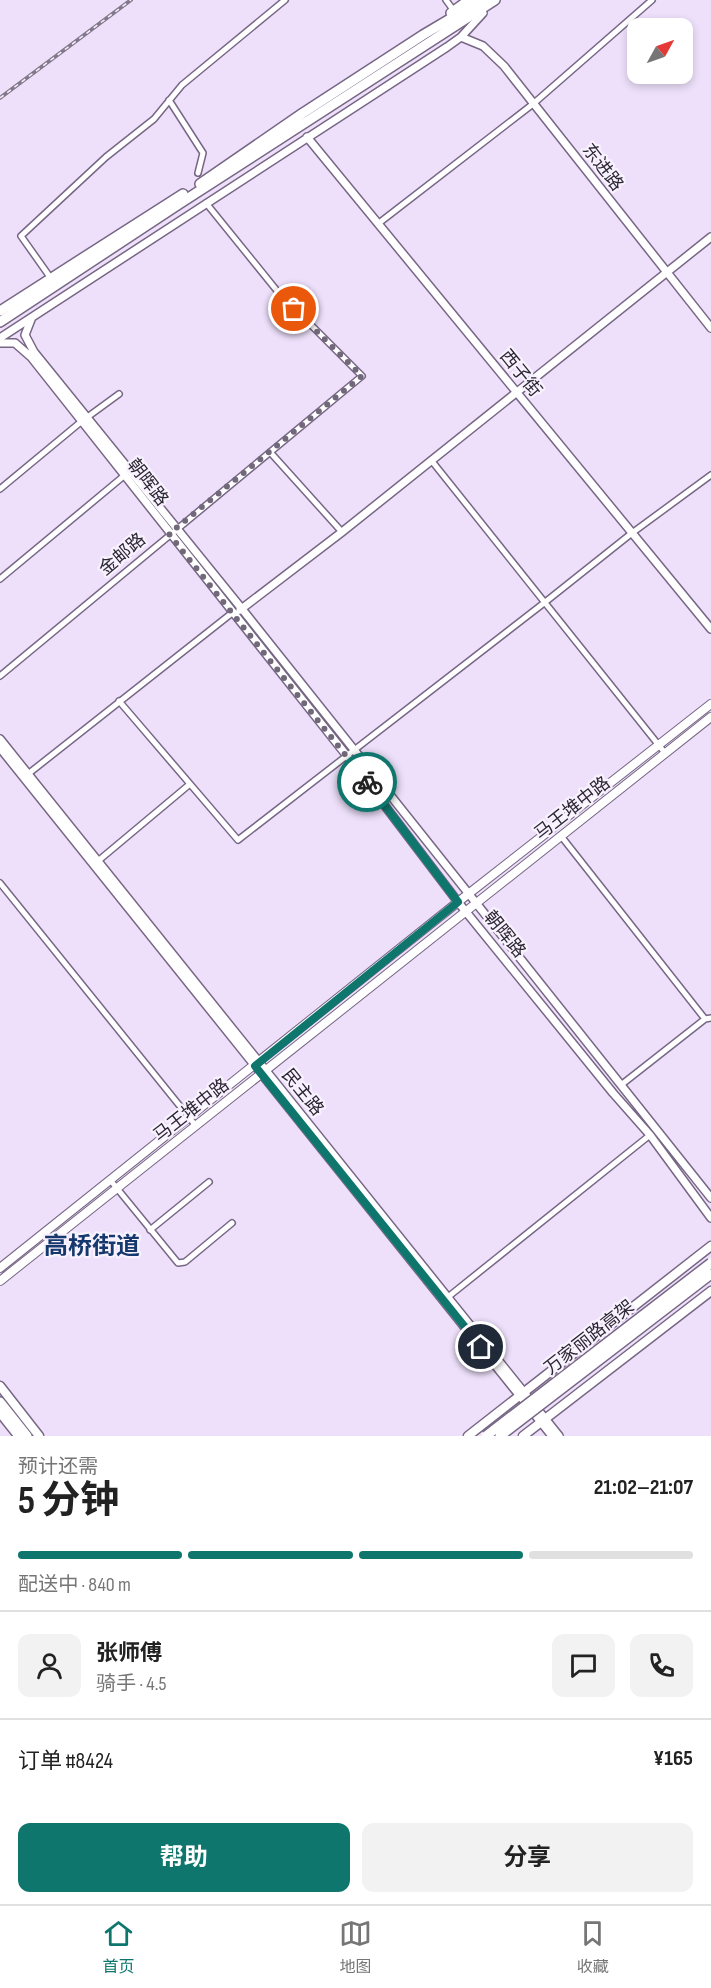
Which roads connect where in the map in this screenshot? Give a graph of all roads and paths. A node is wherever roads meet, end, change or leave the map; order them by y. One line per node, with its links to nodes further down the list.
1 (285, 0): 12 (street)
2 (447, 0): 9 (street)
3 (469, 0): 9 (highway)
4 (482, 0): 9 (highway)
5 (495, 0): 9 (highway)
6 (503, 0): 8 (highway)
7 (652, 0): 13 (street)
8 (483, 12): 10 (street); 11 (highway)
9 (462, 13): 11 (highway); 11 (highway)
10 (461, 37): 13 (street, 东进路); 14 (street)
11 (425, 38): 20 (highway); 23 (highway)
12 (170, 100): 15 (street); 20 (street)
13 (533, 104): 17 (street); 19 (street, 东进路)
14 (308, 137): 16 (street); 17 (street, 西子街)
15 (198, 173)
16 (206, 203): 22 (street); 30 (street, 金邮路)
17 (379, 223): 27 (street, 西子街)
18 (711, 237): 19 (street)
19 (667, 273): 24 (street, 东进路); 27 (street)
20 (50, 278): 21 (highway)
21 (0, 311)
22 (32, 317): 25 (street); 29 (street, 朝晖路)
23 (0, 322)
24 (711, 328)
25 (0, 338)
26 (0, 343): 29 (street, 朝晖路)
27 (517, 392): 31 (street); 37 (street, 西子街)
28 (119, 394): 29 (street)
29 (85, 419): 33 (street, 朝晖路); 34 (street); 35 (street, 朝晖路)
30 (270, 452): 35 (street, 金邮路); 36 (street)
31 (431, 460): 36 (street); 39 (street)
32 (711, 475): 37 (street)
33 (125, 476): 35 (street, 朝晖路); 38 (street)
34 (0, 489)
35 (172, 531): 40 (street, 朝晖路); 41 (street, 朝晖路); 43 (street, 金邮路)
36 (342, 532): 40 (street)
37 (632, 532): 39 (street); 42 (street, 西子街)
38 (0, 579)
39 (544, 603): 48 (street); 50 (street)
40 (242, 609): 41 (street); 50 (street, 朝晖路)
41 (232, 613): 44 (street); 50 (street, 朝晖路)
42 (711, 629)
43 (0, 676)
44 (119, 701): 52 (street); 53 (street)
45 (711, 704): 48 (main road, 马王堆中路)
46 (711, 717): 51 (main road, 马王堆中路)
47 (0, 739): 52 (street, 民主路)
48 (659, 745): 51 (street); 57 (main road, 马王堆中路)
49 (0, 748): 62 (street, 民主路)
50 (350, 753): 53 (street); 57 (street, 朝晖路); 58 (street, 朝晖路)
51 (665, 753): 54 (main road, 马王堆中路)
52 (28, 774): 55 (street, 民主路)
53 (190, 784): 55 (street)
54 (561, 836): 59 (main road, 马王堆中路); 61 (street)
55 (98, 861): 62 (street, 民主路)
56 (0, 883): 65 (street)
57 (468, 894): 58 (main road, 马王堆中路); 59 (street, 朝晖路)
58 (458, 902): 60 (street, 朝晖路); 62 (main road, 马王堆中路)
59 (475, 904): 60 (main road, 马王堆中路); 64 (street, 朝晖路)
60 (466, 910): 63 (main road, 马王堆中路); 67 (street, 朝晖路)
61 (708, 1018): 64 (street)
62 (257, 1064): 63 (street, 民主路); 65 (main road, 马王堆中路)
63 (264, 1072): 66 (main road, 马王堆中路); 81 (street, 民主路); 83 (street, 民主路)
64 (621, 1085): 71 (street, 朝晖路)
65 (189, 1118): 66 (street); 68 (main road, 马王堆中路)
66 (196, 1126): 70 (main road, 马王堆中路)
67 (650, 1135): 72 (street, 朝晖路); 81 (street)
68 (111, 1181): 70 (street); 77 (main road, 马王堆中路)
69 (209, 1182): 74 (street)
70 (116, 1189): 74 (street); 79 (main road, 马王堆中路)
71 (711, 1198)
72 (711, 1218)
73 (232, 1224): 74 (street)
74 (150, 1230)
75 (711, 1246): 83 (main road)
76 (711, 1263): 91 (highway, 万家丽路高架, bridge)
77 (0, 1268)
78 (711, 1274): 92 (highway, 万家丽路高架, bridge)
79 (0, 1281)
80 (711, 1291): 86 (main road)
81 (448, 1297): 83 (street, 民主路)
82 (0, 1386): 89 (main road)
83 (522, 1394): 86 (street, 民主路); 90 (main road)
84 (0, 1402): 88 (highway)
85 (0, 1412): 87 (highway)
86 (543, 1420): 93 (main road); 94 (street, 民主路); 95 (street, 民主路)
87 (19, 1436)
88 (27, 1436)
89 (39, 1436)
90 (468, 1436)
91 (486, 1436)
92 (500, 1436)
93 (523, 1436)
94 (552, 1436)
95 (559, 1436)

